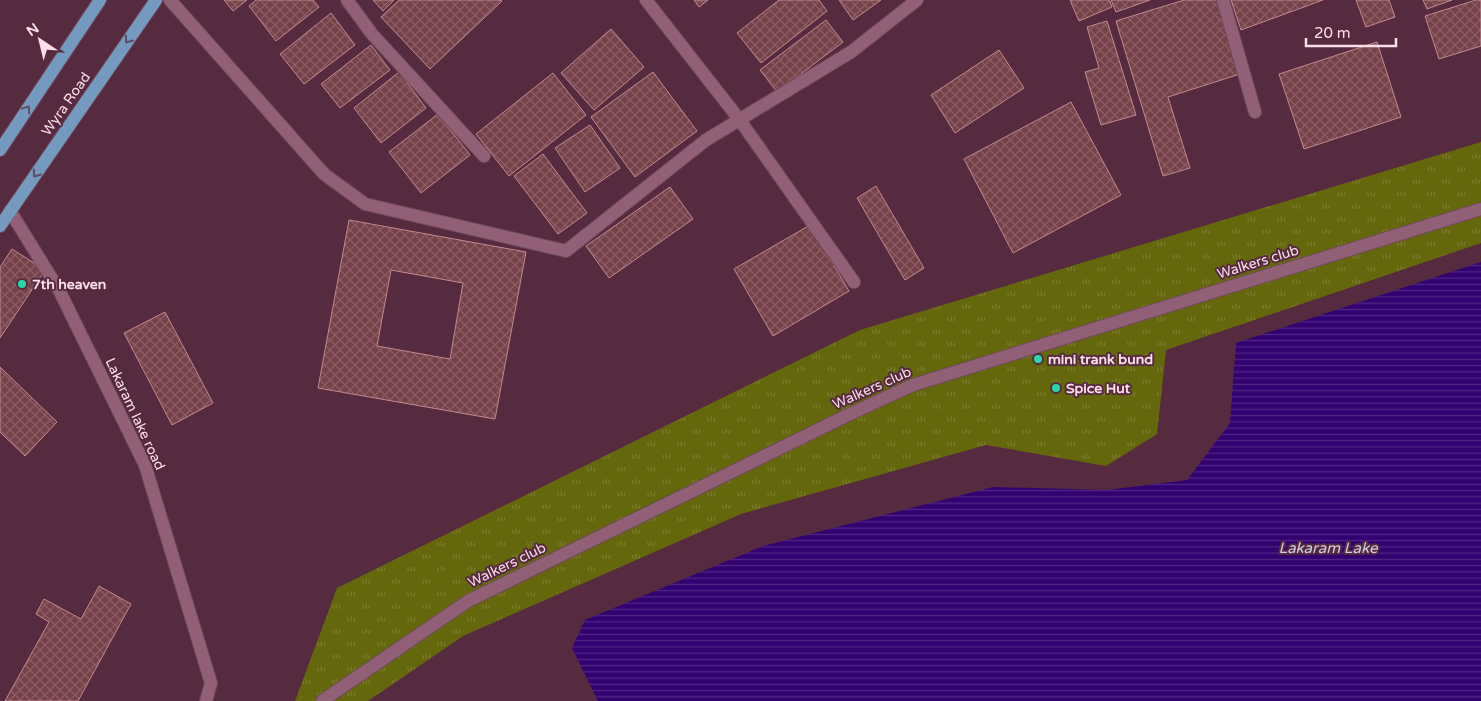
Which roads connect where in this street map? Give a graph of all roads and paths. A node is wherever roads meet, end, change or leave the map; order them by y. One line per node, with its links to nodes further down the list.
1 (100, 0): 10 (main road, Wyra Road, one-way to 1)
2 (156, 0): 13 (main road, Wyra Road, one-way to 13)
3 (170, 0): 9 (street)
4 (347, 0): 11 (street)
5 (646, 0): 9 (street)
6 (917, 0): 9 (street)
7 (1223, 0): 8 (street)
8 (1255, 112)
9 (739, 119): 15 (street)
10 (0, 150)
11 (484, 156)
12 (1481, 209): 17 (street, Walkers club)
13 (10, 211): 14 (main road, Wyra Road); 16 (street, Lakaram lake road)
14 (0, 226)
15 (854, 282)
16 (206, 701)
17 (322, 701)

